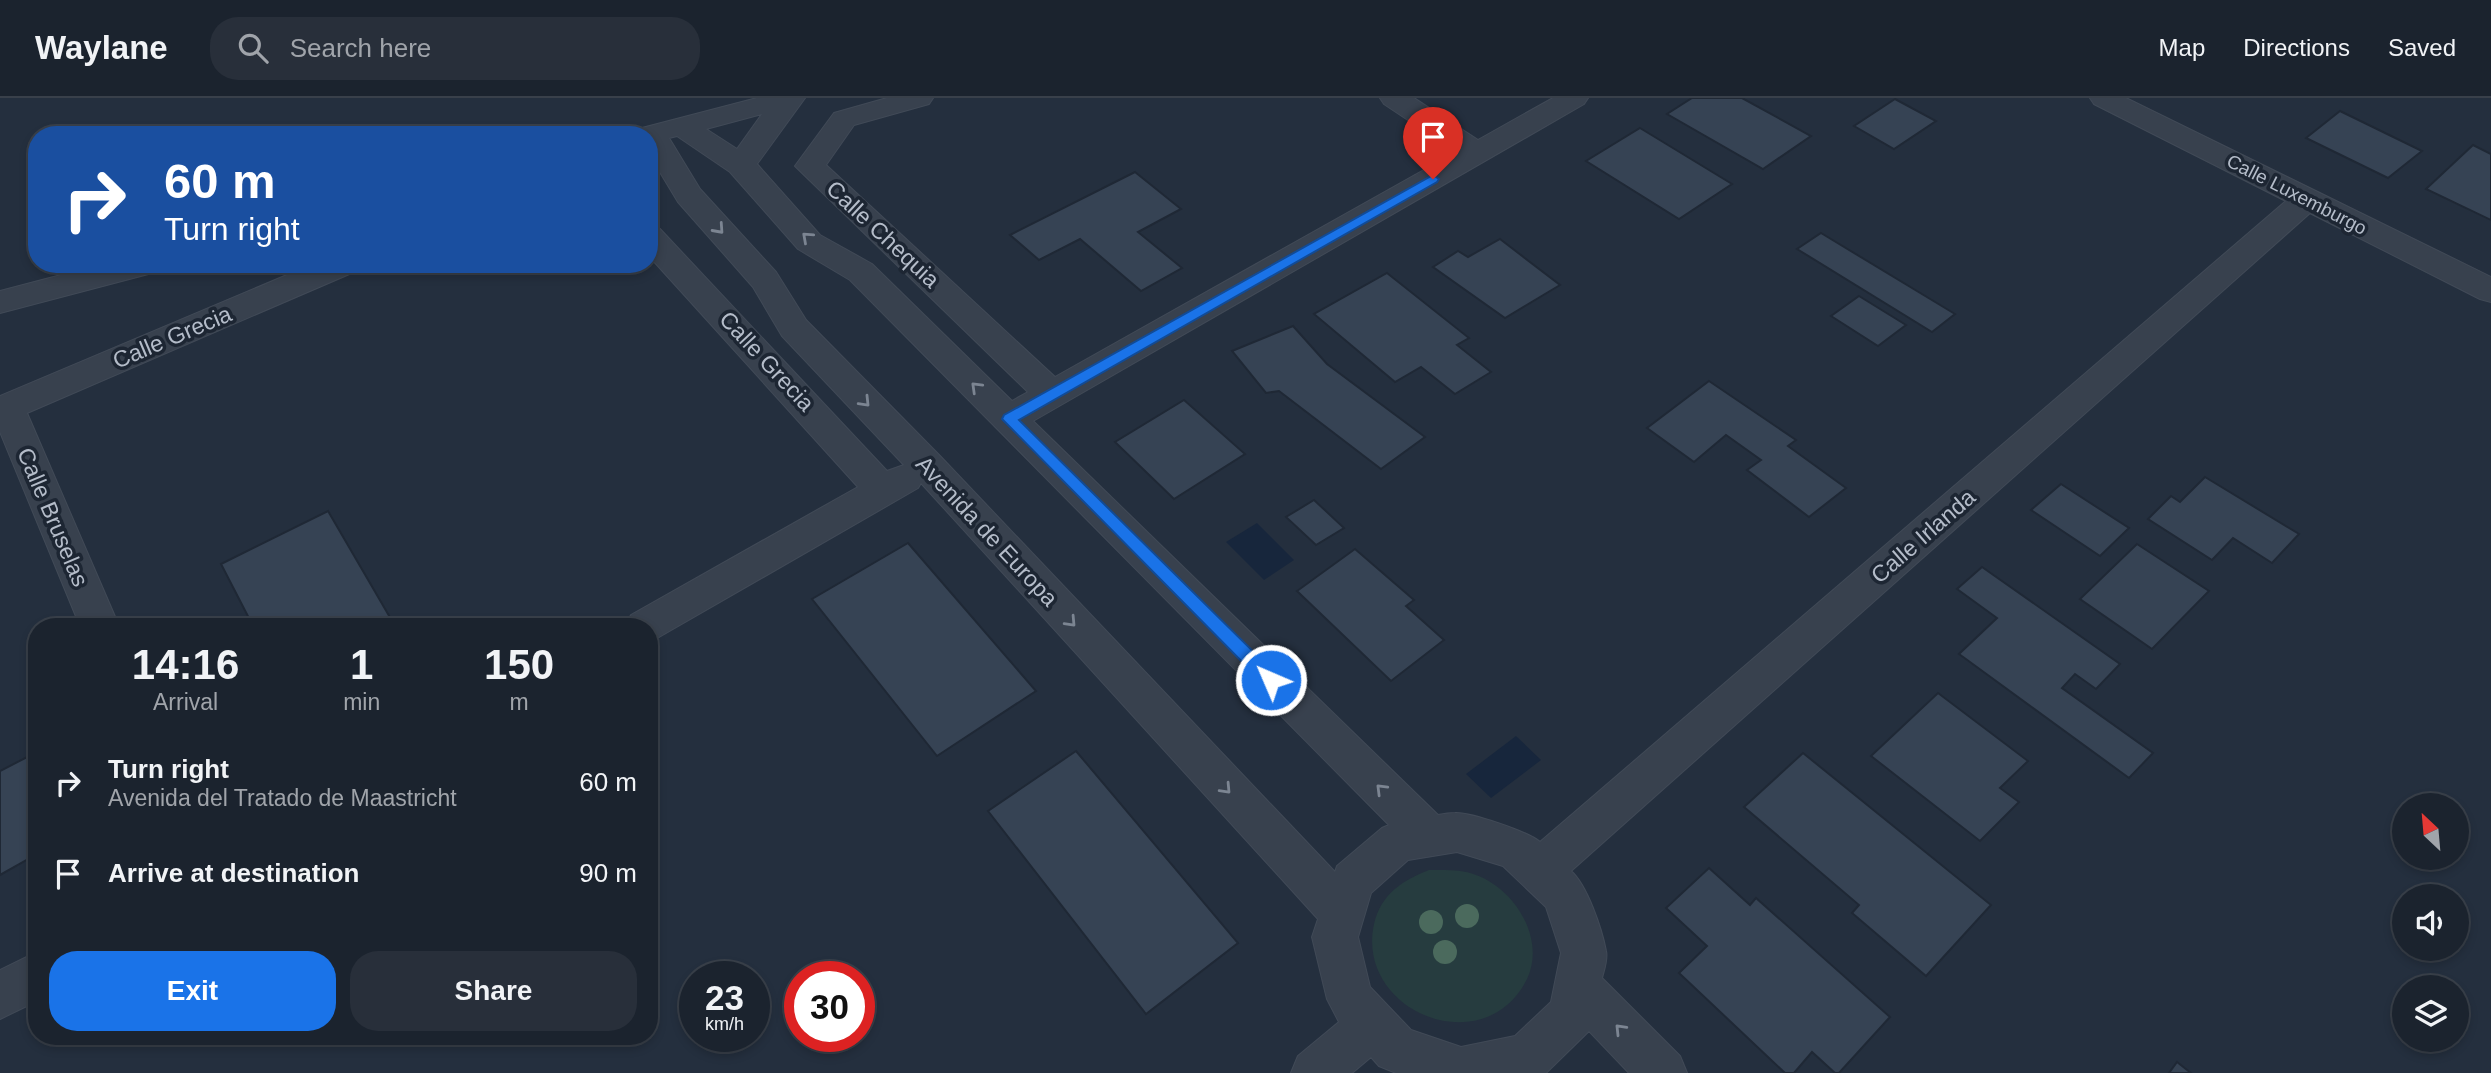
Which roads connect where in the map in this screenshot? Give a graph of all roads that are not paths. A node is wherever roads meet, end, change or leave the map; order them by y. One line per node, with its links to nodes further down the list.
1 (790, 98): 6 (street); 8 (street)
2 (919, 98): 17 (street, Calle Chequia)
3 (1394, 98): 7 (street)
4 (1574, 98): 7 (street)
5 (2104, 98): 11 (street, Calle Luxemburgo)
6 (660, 132): 8 (street); 10 (street, Avenida de Europa)
7 (1478, 153): 17 (street)
8 (741, 165): 19 (street, one-way to 8)
9 (658, 190): 10 (street)
10 (689, 195): 20 (street, Avenida de Europa, one-way to 20)
11 (2306, 200): 15 (street, Calle Luxemburgo); 25 (street, Calle Irlanda)
12 (658, 246): 21 (street, Calle Grecia)
13 (111, 273): 16 (street)
14 (322, 273): 18 (street, Calle Grecia)
15 (2491, 290)
16 (0, 302)
17 (1053, 395): 19 (street)
18 (3, 409): 22 (street, Calle Bruselas)
19 (1009, 419): 24 (street, one-way to 19)
20 (927, 466): 21 (street); 26 (street, Avenida de Europa, one-way to 26)
21 (883, 490): 23 (street)
22 (95, 618)
23 (658, 619)
24 (1430, 837): 25 (street); 26 (street)
25 (1539, 871): 28 (street)
26 (1343, 913): 30 (street)
27 (28, 980): 29 (street)
28 (1578, 986): 31 (street); 33 (street, one-way to 28)
29 (0, 996)
30 (1373, 1024): 31 (street); 32 (street)
31 (1493, 1069)
32 (1315, 1073)
33 (1663, 1073)

